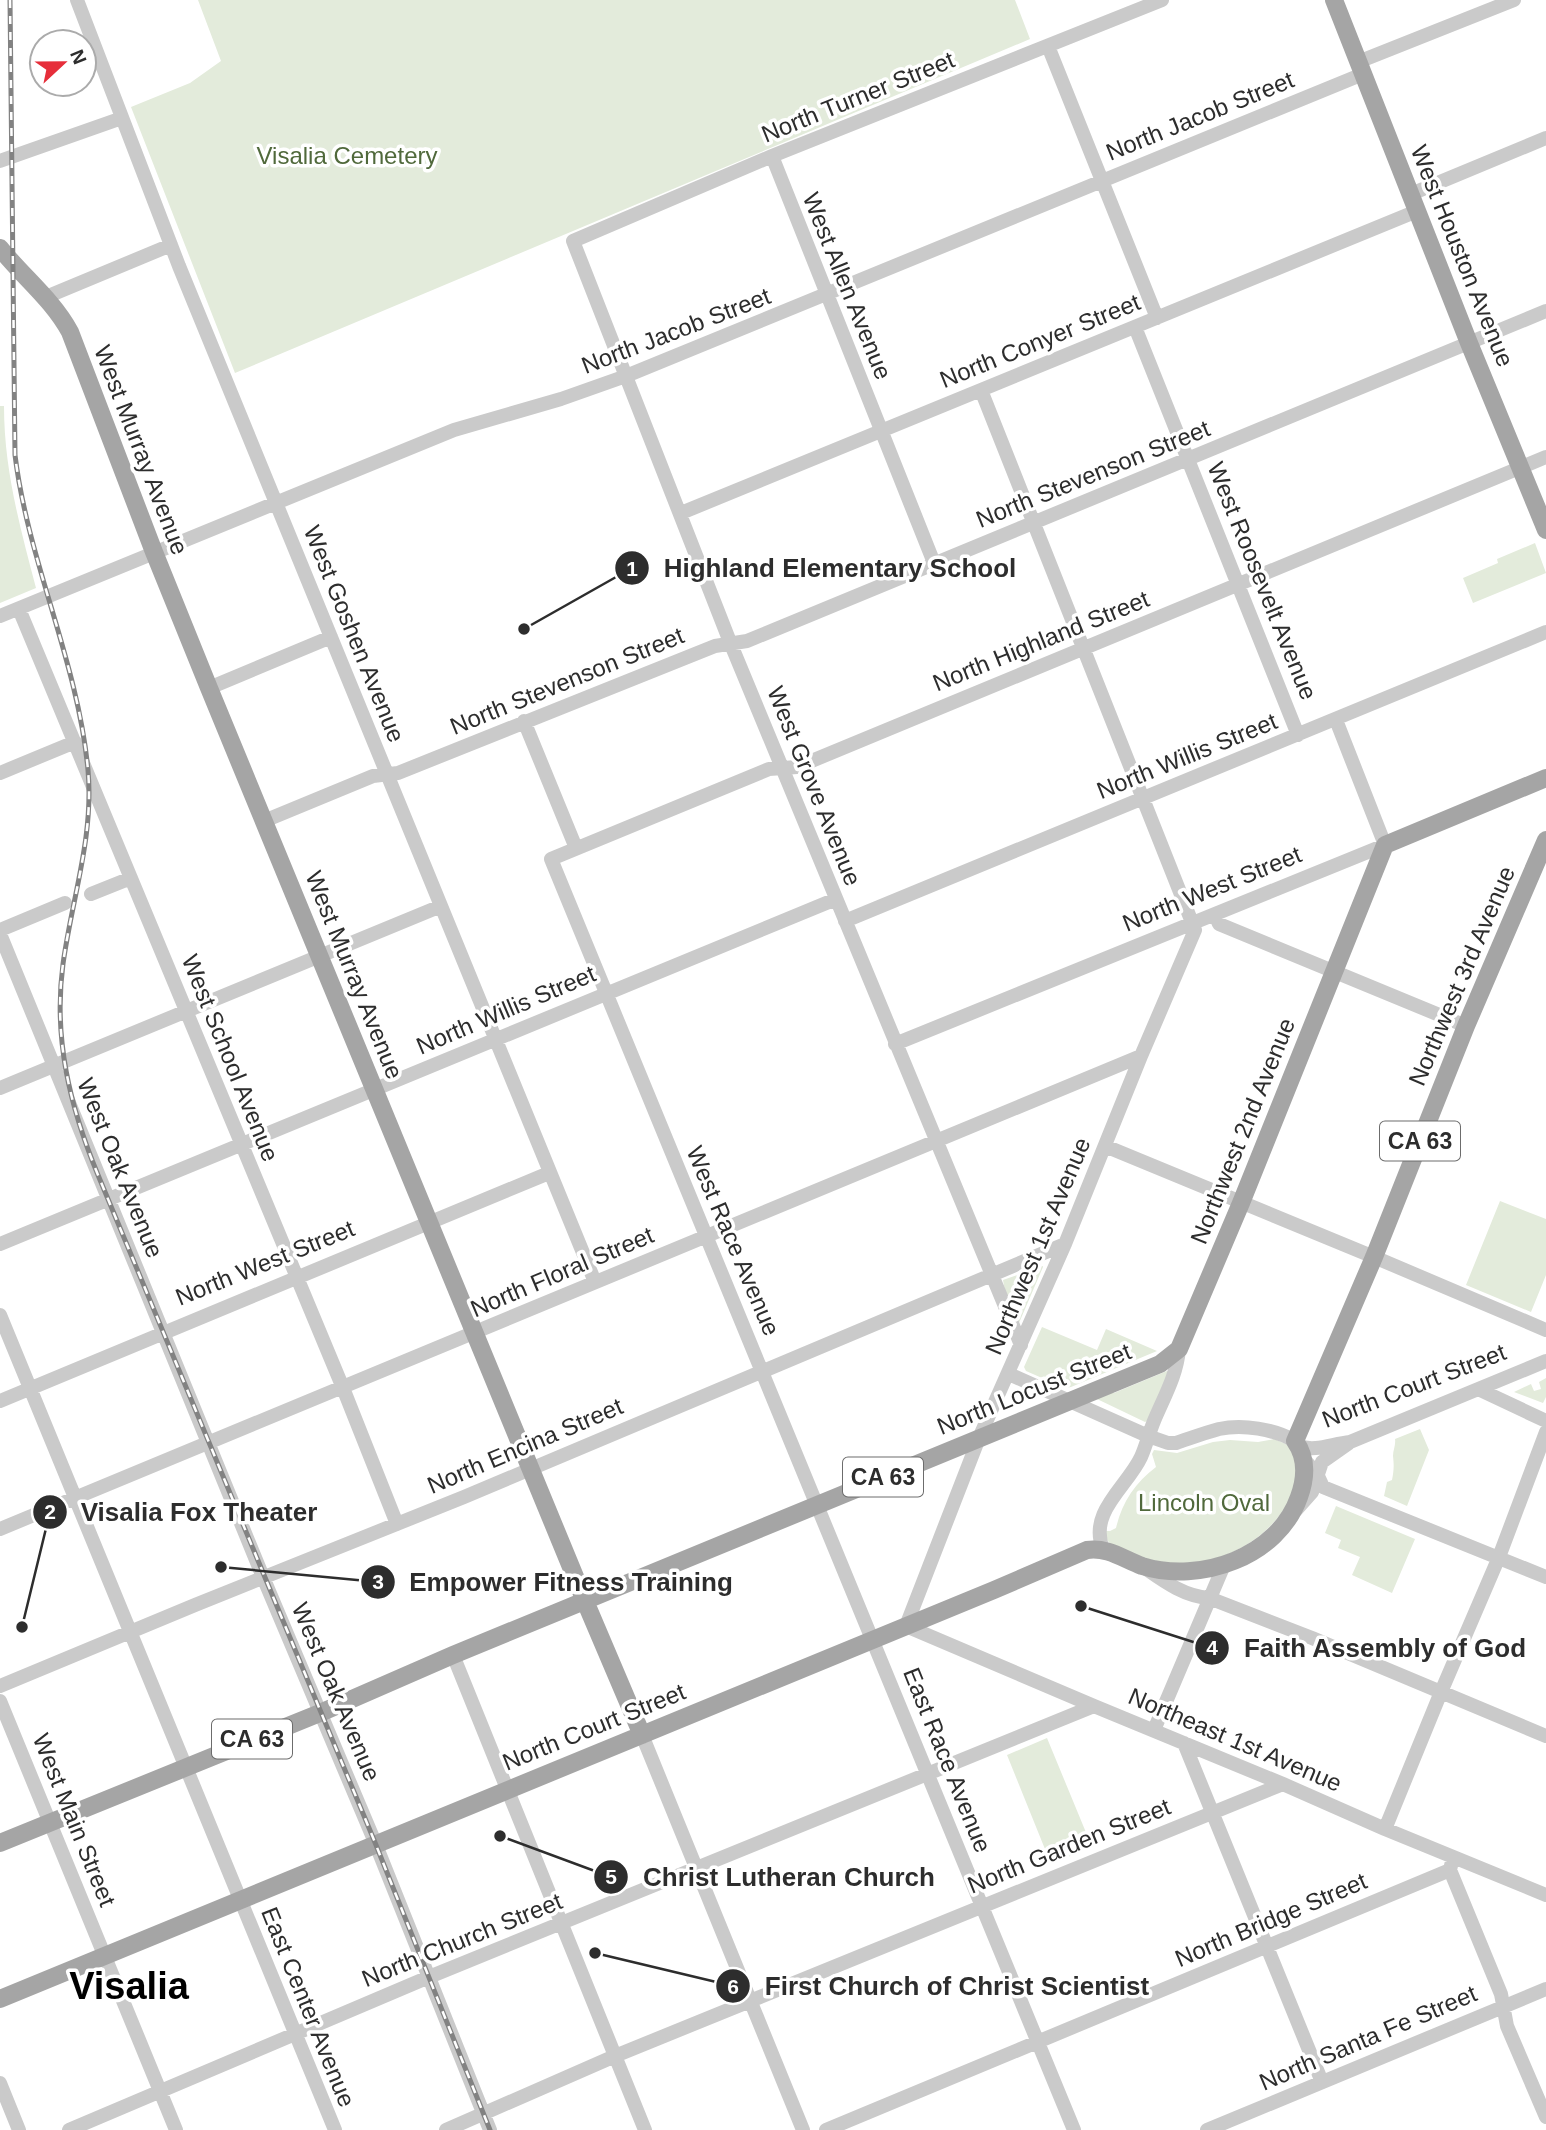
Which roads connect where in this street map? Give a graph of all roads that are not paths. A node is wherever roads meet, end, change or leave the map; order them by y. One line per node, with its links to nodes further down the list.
1 (77, 0): 7 (street, West Goshen Avenue)
2 (1162, 0): 5 (street, North Turner Street)
3 (1334, 0): 6 (main road, West Houston Avenue)
4 (1514, 0): 6 (street, North Jacob Street)
5 (1048, 46): 9 (street, North Turner Street); 11 (street)
6 (1361, 68): 11 (street, North Jacob Street); 12 (main road, West Houston Avenue)
7 (122, 118): 10 (street); 15 (street, West Goshen Avenue)
8 (1546, 138): 12 (street)
9 (772, 156): 14 (street, North Turner Street); 17 (street, West Allen Avenue)
10 (0, 160)
11 (1103, 181): 17 (street, North Jacob Street); 20 (street)
12 (1411, 194): 13 (main road, West Houston Avenue)
13 (1418, 211): 20 (street, North Conyer Street); 22 (main road, West Houston Avenue)
14 (573, 241): 23 (street, West Grove Avenue)
15 (171, 245): 18 (street); 29 (street, West Goshen Avenue)
16 (0, 248): 18 (main road, West Murray Avenue)
17 (827, 295): 23 (street, North Jacob Street); 25 (street, West Allen Avenue)
18 (46, 297): 33 (main road, West Murray Avenue)
19 (1546, 311): 22 (street, North Stevenson Street)
20 (1157, 318): 21 (street, North Conyer Street)
21 (1135, 327): 24 (street, North Conyer Street); 27 (street, West Roosevelt Avenue)
22 (1469, 343): 27 (street, North Stevenson Street); 28 (main road, West Houston Avenue)
23 (626, 376): 29 (street, North Jacob Street); 30 (street, West Grove Avenue)
24 (981, 390): 25 (street, North Conyer Street); 31 (street)
25 (881, 432): 30 (street, North Conyer Street); 34 (street, West Allen Avenue)
26 (1546, 457): 28 (street, North Highland Street)
27 (1189, 459): 31 (street, North Stevenson Street); 35 (street, West Roosevelt Avenue)
28 (1520, 468): 32 (main road, West Houston Avenue); 35 (street, North Highland Street)
29 (276, 502): 33 (street, North Jacob Street); 39 (street, West Goshen Avenue)
30 (681, 513): 40 (street, West Grove Avenue)
31 (1033, 523): 34 (street, North Stevenson Street); 41 (street)
32 (1546, 530)
33 (154, 552): 36 (street, North Jacob Street); 42 (main road, West Murray Avenue)
34 (934, 563): 40 (street, North Stevenson Street)
35 (1238, 585): 41 (street, North Highland Street); 45 (street, West Roosevelt Avenue)
36 (19, 609): 37 (street, North Jacob Street); 46 (street, West School Avenue)
37 (0, 617)
38 (1546, 632): 43 (street, North Willis Street)
39 (331, 637): 42 (street); 49 (street, West Goshen Avenue)
40 (730, 642): 44 (street, North Stevenson Street); 47 (street, West Grove Avenue)
41 (1083, 649): 47 (street, North Highland Street); 51 (street)
42 (209, 688): 52 (main road, West Murray Avenue)
43 (1335, 720): 45 (street, North Willis Street); 54 (street, West Roosevelt Avenue)
44 (524, 721): 49 (street, North Stevenson Street); 55 (street)
45 (1298, 735): 51 (street, North Willis Street)
46 (75, 742): 48 (street); 57 (street, West School Avenue)
47 (782, 768): 55 (street, North Highland Street); 59 (street, West Grove Avenue)
48 (0, 772)
49 (387, 774): 52 (street, North Stevenson Street); 61 (street, West Goshen Avenue)
50 (1546, 778): 54 (main road, North West Street)
51 (1142, 799): 63 (street, North Willis Street); 64 (street)
52 (264, 821): 66 (main road, West Murray Avenue)
53 (1546, 840): 70 (main road, Northwest 3rd Avenue / CA 63)
54 (1385, 845): 62 (street, North West Street); 67 (main road, Northwest 2nd Avenue)
55 (576, 848): 56 (street, North Highland Street)
56 (551, 859): 68 (street, West Race Avenue)
57 (131, 878): 58 (street); 69 (street, West School Avenue)
58 (91, 894)
59 (836, 899): 63 (street, West Grove Avenue); 68 (street, North Willis Street)
60 (65, 903): 65 (street)
61 (441, 906): 66 (street); 71 (street, West Goshen Avenue)
62 (1215, 915): 64 (street, North West Street); 67 (street)
63 (845, 921): 72 (street, West Grove Avenue)
64 (1192, 924): 72 (street, North West Street); 73 (street, Northwest 1st Avenue)
65 (0, 932): 74 (street, West Oak Avenue)
66 (319, 956): 69 (street); 76 (main road, West Murray Avenue)
67 (1335, 971): 70 (street); 82 (main road, Northwest 2nd Avenue)
68 (605, 993): 71 (street, North Willis Street); 84 (street, West Race Avenue)
69 (186, 1012): 74 (street); 78 (street, West School Avenue)
70 (1466, 1026): 87 (main road, Northwest 3rd Avenue / CA 63)
71 (496, 1040): 76 (street, North Willis Street); 80 (street, West Goshen Avenue)
72 (895, 1044): 77 (street, West Grove Avenue)
73 (1141, 1056): 77 (street, North Floral Street); 79 (street, Northwest 1st Avenue)
74 (55, 1065): 75 (street); 81 (street, West Oak Avenue)
75 (0, 1088)
76 (374, 1089): 78 (street, North Willis Street); 83 (main road, West Murray Avenue)
77 (936, 1142): 84 (street, North Floral Street); 88 (street, West Grove Avenue)
78 (241, 1144): 81 (street, North Willis Street); 89 (street, West School Avenue)
79 (1105, 1146): 82 (street); 86 (street, Northwest 1st Avenue)
80 (549, 1173): 83 (street, North West Street); 90 (street, West Goshen Avenue)
81 (108, 1200): 85 (street, North Willis Street); 93 (street, West Oak Avenue)
82 (1241, 1203): 87 (street); 96 (main road, Northwest 2nd Avenue)
83 (430, 1222): 89 (street, North West Street); 94 (main road, West Murray Avenue)
84 (706, 1237): 90 (street, North Floral Street); 98 (street, West Race Avenue)
85 (0, 1244)
86 (1065, 1244): 88 (street, North Encina Street); 95 (street, Northwest 1st Avenue)
87 (1374, 1256): 92 (street); 111 (main road, Northwest 3rd Avenue / CA 63)
88 (991, 1275): 95 (street, West Grove Avenue); 98 (street, North Encina Street)
89 (296, 1278): 93 (street, North West Street); 101 (street, West School Avenue)
90 (595, 1282): 94 (street, North Floral Street)
91 (0, 1315): 100 (street, East Center Avenue)
92 (1546, 1330)
93 (162, 1331): 100 (street, North West Street); 110 (street, West Oak Avenue)
94 (476, 1333): 101 (street, North Floral Street); 112 (main road, West Murray Avenue)
95 (1021, 1345): 99 (street, Northwest 1st Avenue)
96 (1179, 1349): 104 (main road, North Locust Street / CA 63); 107 (street, Northwest 2nd Avenue)
97 (1546, 1361): 102 (street, North Court Street)
98 (762, 1371): 112 (street, North Encina Street); 115 (street, West Race Avenue)
99 (1009, 1374): 104 (street); 108 (street, Northwest 1st Avenue)
100 (30, 1388): 103 (street, North West Street); 114 (street, East Center Avenue)
101 (343, 1388): 110 (street, North Floral Street); 117 (street, West School Avenue)
102 (1478, 1390): 105 (street); 109 (street, North Court Street)
103 (0, 1401)
104 (1068, 1401): 107 (street); 108 (main road, North Locust Street / CA 63)
105 (1546, 1421)
106 (1546, 1432): 120 (street)
107 (1148, 1436): 111 (street); 119 (street)
108 (979, 1438): 115 (main road, North Locust Street / CA 63); 127 (street, Northwest 1st Avenue)
109 (1350, 1442): 111 (street, North Court Street); 113 (street)
110 (209, 1444): 114 (street, North Floral Street); 123 (street, West Oak Avenue)
111 (1299, 1449): 113 (street); 116 (main road, CA 63)
112 (532, 1469): 117 (street, North Encina Street); 126 (main road, West Murray Avenue)
113 (1317, 1484): 116 (street); 120 (street)
114 (75, 1498): 118 (street, North Floral Street); 128 (street, East Center Avenue)
115 (817, 1504): 126 (main road, North Locust Street / CA 63); 129 (street, West Race Avenue)
116 (1288, 1518): 121 (main road, CA 63)
117 (397, 1524): 123 (street, North Encina Street)
118 (0, 1529)
119 (1103, 1549): 122 (main road, CA 63); 127 (main road, North Court Street)
120 (1499, 1557): 124 (street); 132 (street)
121 (1224, 1565): 122 (main road, CA 63); 125 (street)
122 (1143, 1566): 125 (street)
123 (263, 1577): 128 (street, North Encina Street); 135 (street, West Oak Avenue)
124 (1546, 1577)
125 (1209, 1598): 132 (street); 136 (street)
126 (585, 1601): 130 (main road, North Locust Street / CA 63); 137 (main road, West Murray Avenue)
127 (906, 1626): 129 (main road, North Court Street); 134 (street, Northeast 1st Avenue)
128 (130, 1632): 131 (street, North Encina Street); 140 (street, East Center Avenue)
129 (873, 1640): 137 (main road, North Court Street); 141 (street, East Race Avenue)
130 (453, 1656): 135 (main road, North Locust Street / CA 63); 143 (street)
131 (0, 1686)
132 (1441, 1692): 138 (street); 146 (street)
133 (0, 1701): 145 (street, West Main Street)
134 (1094, 1706): 136 (street, Northeast 1st Avenue); 141 (street, North Church Street)
135 (320, 1713): 140 (main road, North Locust Street / CA 63); 148 (street, West Oak Avenue)
136 (1154, 1730): 139 (street, Northeast 1st Avenue)
137 (642, 1735): 143 (main road, North Court Street); 150 (street)
138 (1546, 1736)
139 (1184, 1744): 142 (street, Northeast 1st Avenue); 144 (street)
140 (185, 1767): 145 (main road, North Locust Street / CA 63); 152 (street, East Center Avenue)
141 (928, 1774): 150 (street, North Church Street); 153 (street, East Race Avenue)
142 (1283, 1784): 144 (street, North Garden Street); 146 (street, Northeast 1st Avenue)
143 (507, 1789): 148 (main road, North Court Street); 154 (street)
144 (1212, 1812): 153 (street, North Garden Street); 155 (street)
145 (50, 1822): 147 (main road, CA 63); 156 (street, West Main Street)
146 (1385, 1829): 149 (street, Northeast 1st Avenue)
147 (0, 1843)
148 (375, 1844): 152 (main road, North Court Street); 157 (street, West Oak Avenue)
149 (1451, 1864): 151 (street, Northeast 1st Avenue); 155 (street, North Bridge Street); 161 (street)
150 (696, 1867): 154 (street, North Church Street); 160 (street)
151 (1546, 1895)
152 (240, 1901): 156 (main road, North Court Street); 162 (street, East Center Avenue)
153 (982, 1906): 160 (street, North Garden Street); 163 (street, East Race Avenue)
154 (563, 1923): 157 (street, North Church Street); 164 (street)
155 (1267, 1946): 163 (street, North Bridge Street); 165 (street)
156 (105, 1956): 159 (main road, North Court Street); 167 (street, West Main Street)
157 (429, 1978): 162 (street, North Church Street); 168 (street, West Oak Avenue)
158 (1546, 1989): 161 (street, North Santa Fe Street)
159 (0, 1999)
160 (750, 2002): 164 (street, North Garden Street); 177 (street)
161 (1503, 2006): 165 (street, North Santa Fe Street); 169 (street)
162 (296, 2034): 167 (street, North Church Street); 173 (street, East Center Avenue)
163 (1038, 2043): 178 (street, North Bridge Street); 179 (street, East Race Avenue)
164 (615, 2056): 168 (street, North Garden Street); 176 (street)
165 (1322, 2082): 180 (street, North Santa Fe Street)
166 (0, 2083): 170 (street)
167 (161, 2092): 171 (street, North Church Street); 172 (street, West Main Street)
168 (483, 2115): 174 (street, North Garden Street); 175 (street, West Oak Avenue)
169 (1546, 2116)
170 (19, 2130)
171 (69, 2130)
172 (176, 2130)
173 (335, 2130)
174 (446, 2130)
175 (489, 2130)
176 (645, 2130)
177 (803, 2130)
178 (825, 2130)
179 (1074, 2130)
180 (1207, 2130)

